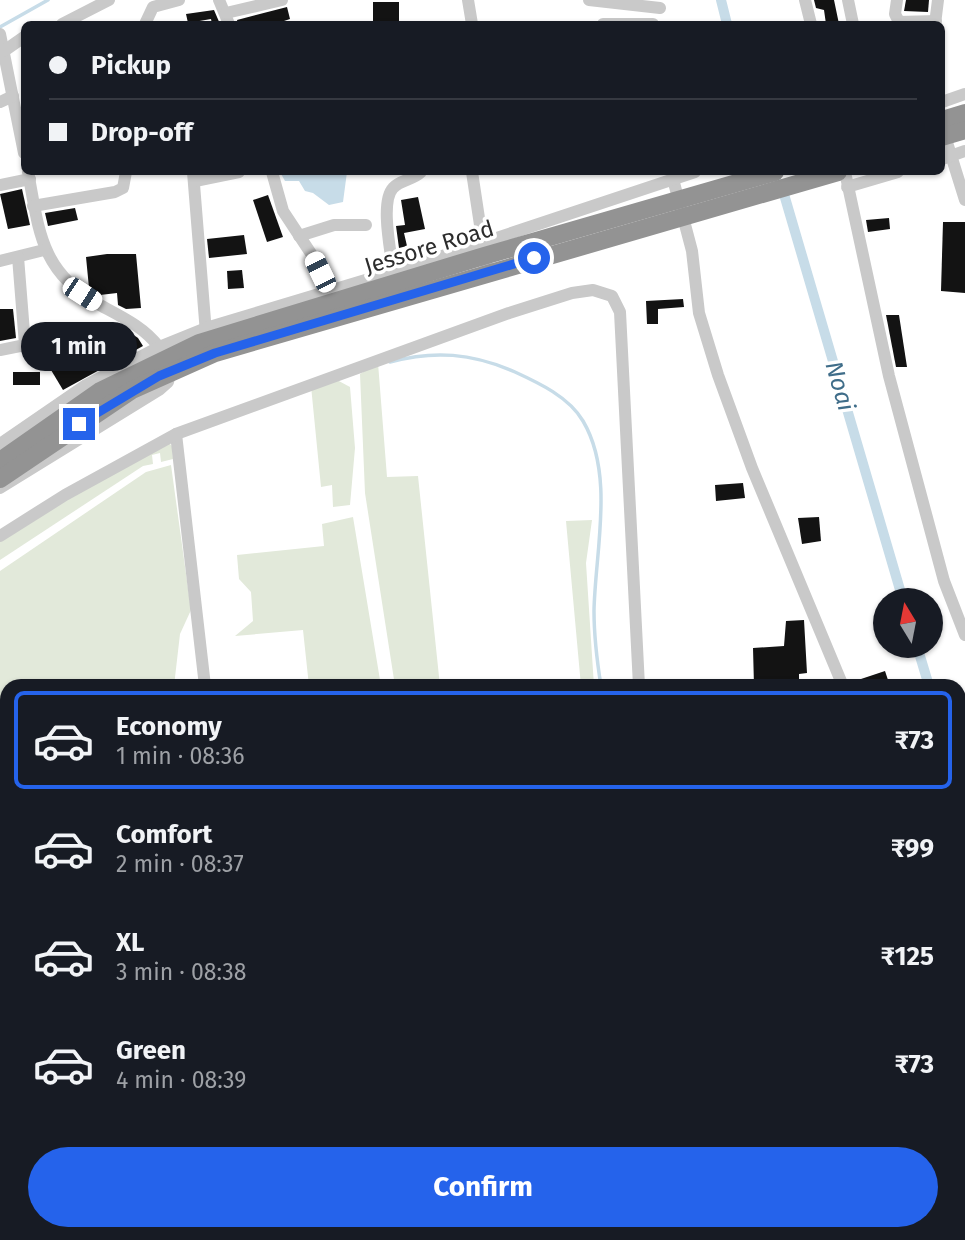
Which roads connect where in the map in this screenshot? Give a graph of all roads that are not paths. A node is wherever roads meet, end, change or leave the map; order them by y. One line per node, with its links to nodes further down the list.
1 (109, 0): 13 (street)
2 (179, 0): 14 (street)
3 (219, 0): 12 (street)
4 (282, 0): 12 (street)
5 (468, 0): 15 (street)
6 (589, 0): 11 (street)
7 (803, 0): 16 (street)
8 (848, 0): 17 (street)
9 (897, 0): 18 (street)
10 (938, 0): 19 (street)
11 (660, 4)
12 (227, 19)
13 (68, 21)
14 (146, 21)
15 (472, 21)
16 (807, 21)
17 (852, 21)
18 (898, 21)
19 (935, 21)
20 (21, 38): 21 (street)
21 (2, 42): 23 (street)
22 (965, 94): 24 (street)
23 (13, 96): 25 (street); 30 (street)
24 (945, 101)
25 (0, 103)
26 (965, 113): 27 (highway)
27 (945, 129)
28 (965, 130): 29 (highway)
29 (945, 131)
30 (21, 137)
31 (965, 151): 32 (street)
32 (946, 157): 47 (street)
33 (29, 175): 44 (street); 48 (street)
34 (125, 175): 48 (street)
35 (273, 175): 51 (street)
36 (418, 175): 56 (street)
37 (472, 175): 54 (street)
38 (684, 175): 43 (street)
39 (771, 175): 45 (highway, Jessore Road)
40 (868, 175): 42 (street)
41 (194, 176): 58 (street)
42 (837, 178): 45 (highway); 68 (street)
43 (673, 179): 46 (street); 54 (street)
44 (0, 185)
45 (755, 186): 46 (highway, Jessore Road); 49 (highway)
46 (678, 199): 49 (street); 54 (highway, Jessore Road)
47 (965, 200)
48 (33, 206): 52 (street)
49 (685, 217): 54 (highway); 71 (street)
50 (366, 225): 51 (street)
51 (299, 236): 57 (street)
52 (44, 250): 53 (street); 59 (street)
53 (18, 257): 55 (street); 60 (street)
54 (484, 257): 56 (street); 57 (highway, Jessore Road); 61 (highway)
55 (0, 261)
56 (393, 271): 57 (street)
57 (332, 295): 58 (highway, Jessore Road)
58 (206, 334): 59 (street); 64 (highway, Jessore Road)
59 (159, 347): 63 (street)
60 (0, 351)
61 (172, 370): 65 (highway); 66 (street)
62 (176, 434): 67 (street); 69 (street); 70 (street)
63 (0, 444)
64 (0, 461)
65 (0, 479)
66 (0, 488)
67 (0, 536)
68 (965, 635)
69 (204, 679)
70 (639, 679)
71 (839, 679)

